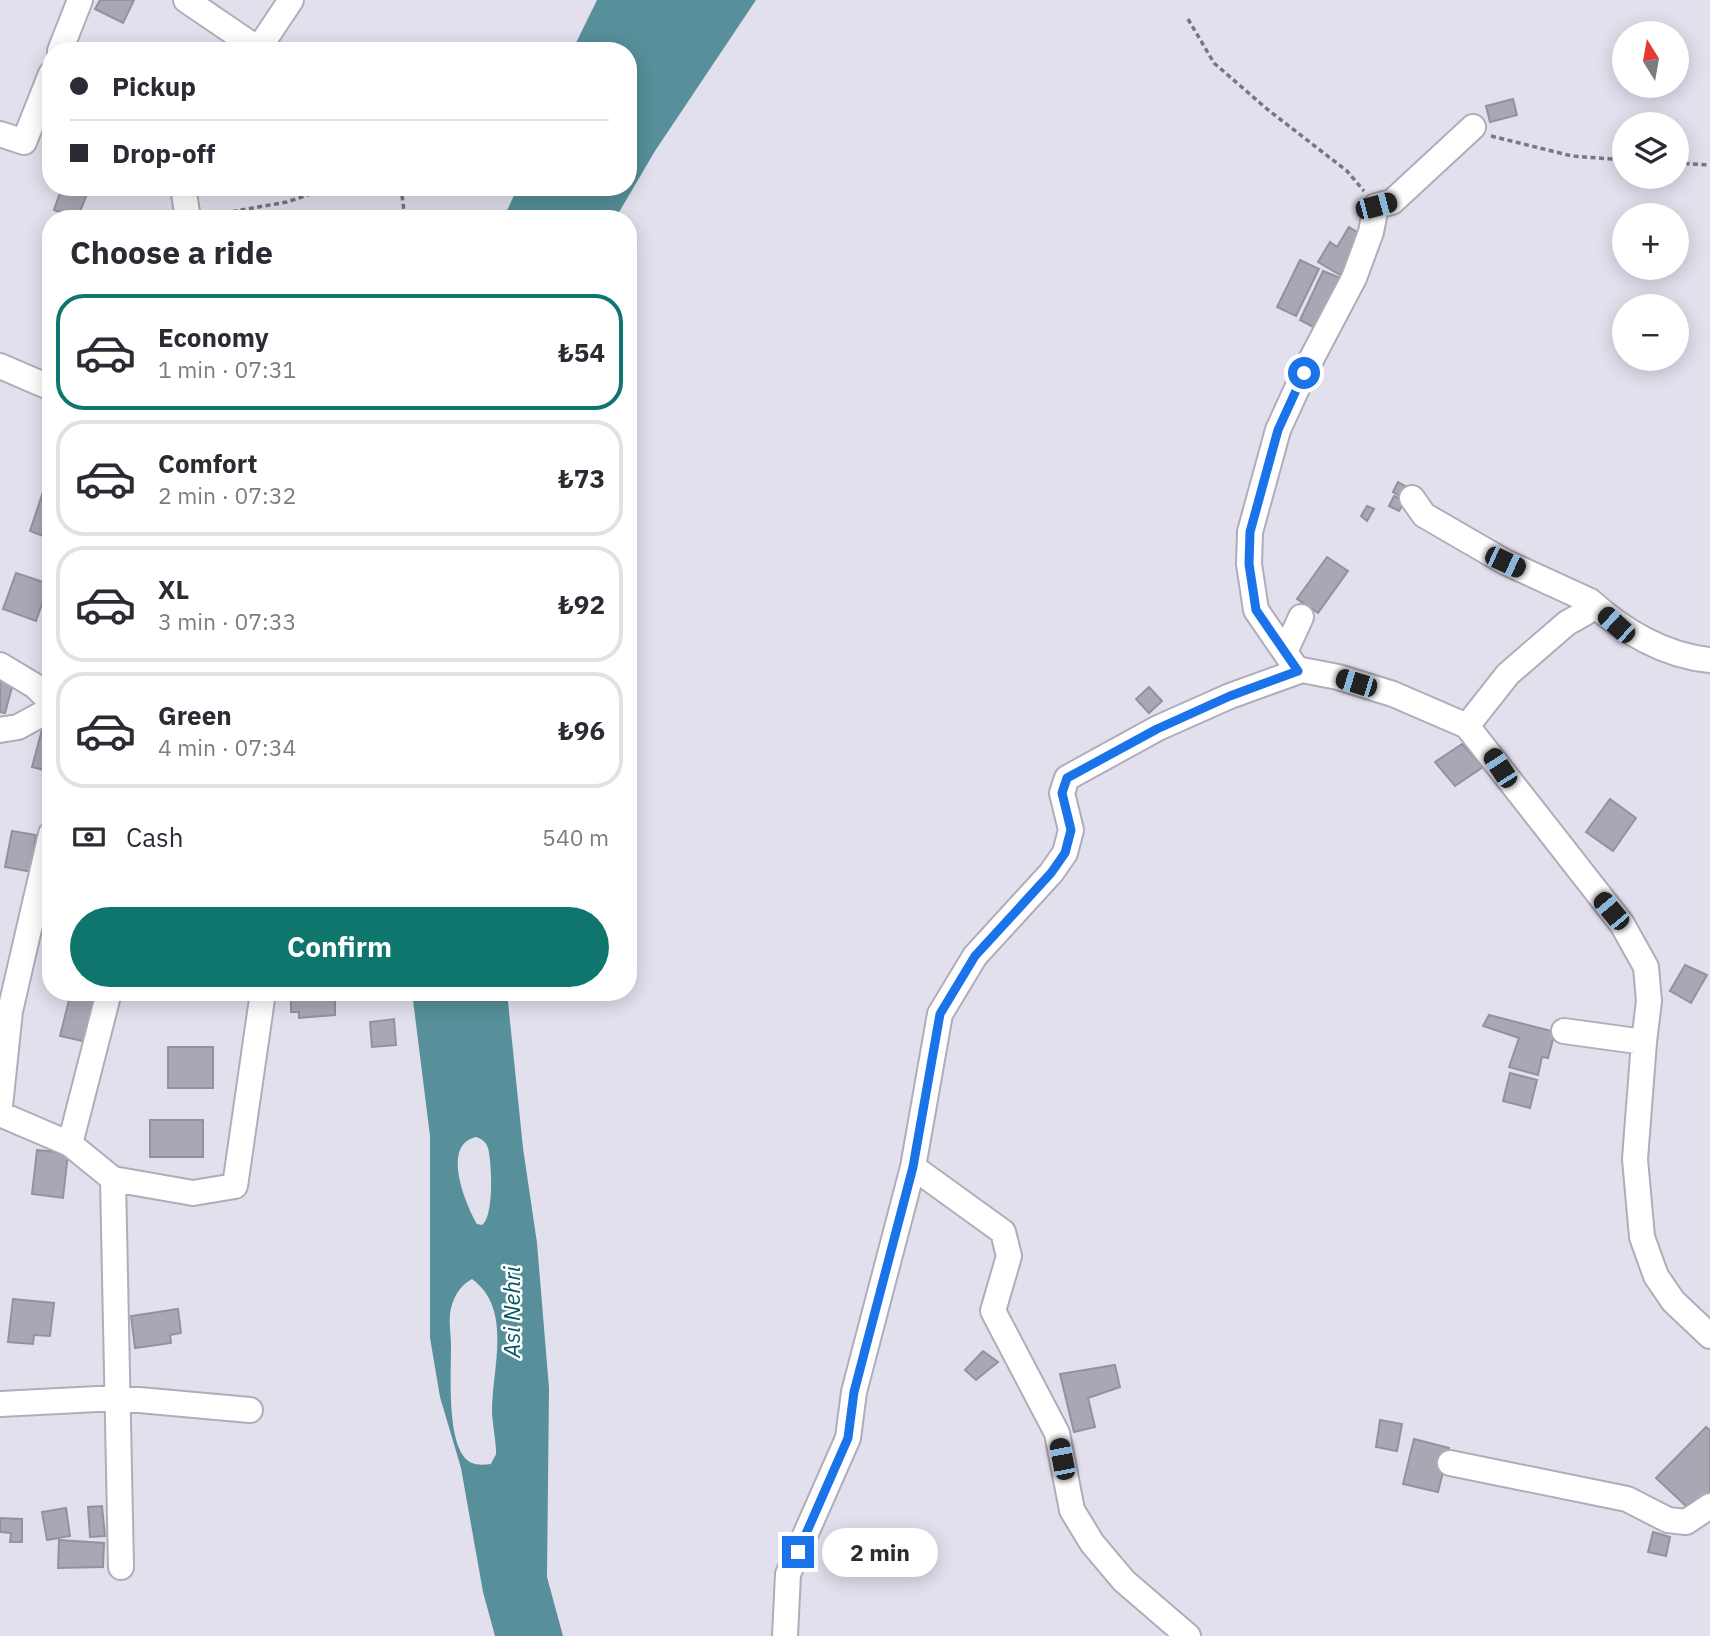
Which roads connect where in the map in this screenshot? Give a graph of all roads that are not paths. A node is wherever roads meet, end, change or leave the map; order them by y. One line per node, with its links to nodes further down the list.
1 (80, 0): 4 (street)
2 (186, 0): 5 (street)
3 (291, 0): 6 (street)
4 (64, 42)
5 (246, 42)
6 (263, 42)
7 (42, 97): 9 (street)
8 (1473, 127): 16 (street)
9 (0, 134)
10 (0, 366): 11 (street)
11 (42, 384)
12 (1412, 498): 13 (street)
13 (1590, 601): 15 (street); 20 (street)
14 (1301, 617): 16 (street)
15 (1710, 660)
16 (1291, 662): 20 (street); 30 (street)
17 (0, 665): 18 (street)
18 (42, 693)
19 (42, 714): 21 (street)
20 (1467, 726): 26 (street)
21 (0, 730)
22 (42, 873): 27 (street)
23 (106, 1001): 29 (street)
24 (262, 1001): 31 (street)
25 (1564, 1031): 26 (street)
26 (1644, 1042): 32 (street)
27 (0, 1106)
28 (0, 1114): 29 (street)
29 (70, 1144): 31 (street)
30 (913, 1167): 39 (street); 40 (street)
31 (113, 1179): 33 (street)
32 (1710, 1336)
33 (117, 1398): 34 (street); 35 (street); 38 (street)
34 (0, 1404)
35 (250, 1409)
36 (1450, 1463): 37 (street)
37 (1710, 1506)
38 (121, 1567)
39 (785, 1636)
40 (1188, 1636)

